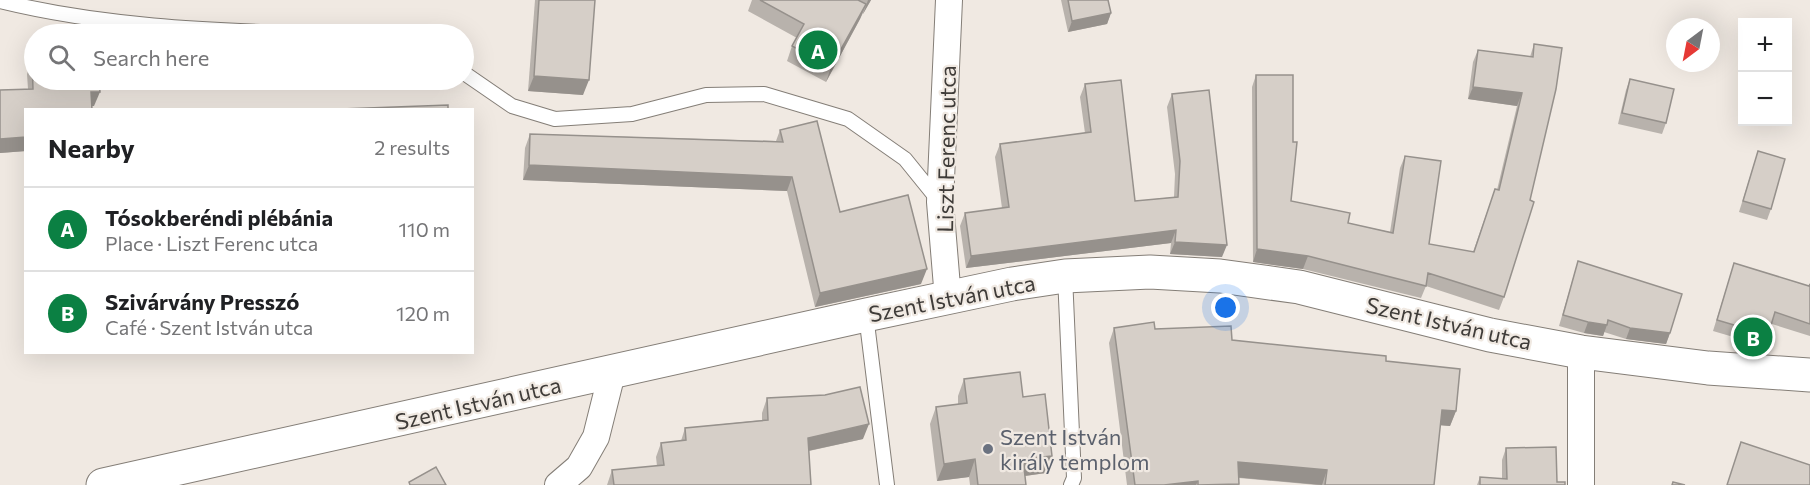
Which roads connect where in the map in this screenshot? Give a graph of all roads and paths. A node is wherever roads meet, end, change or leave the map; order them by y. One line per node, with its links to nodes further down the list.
1 (949, 0): 5 (street, Liszt Ferenc utca)
2 (0, 1): 3 (lane)
3 (141, 24)
4 (474, 80): 5 (lane)
5 (940, 202): 7 (street, Liszt Ferenc utca)
6 (1065, 276): 7 (main road, Szent István utca); 9 (main road, Szent István utca); 12 (lane)
7 (948, 299): 8 (main road, Szent István utca)
8 (866, 315): 10 (main road, Szent István utca); 15 (lane)
9 (1581, 352): 11 (main road, Szent István utca); 16 (street)
10 (612, 373): 13 (main road, Szent István utca); 14 (street)
11 (1810, 375)
12 (1076, 483)
13 (103, 485)
14 (558, 485)
15 (887, 485)
16 (1581, 485)

